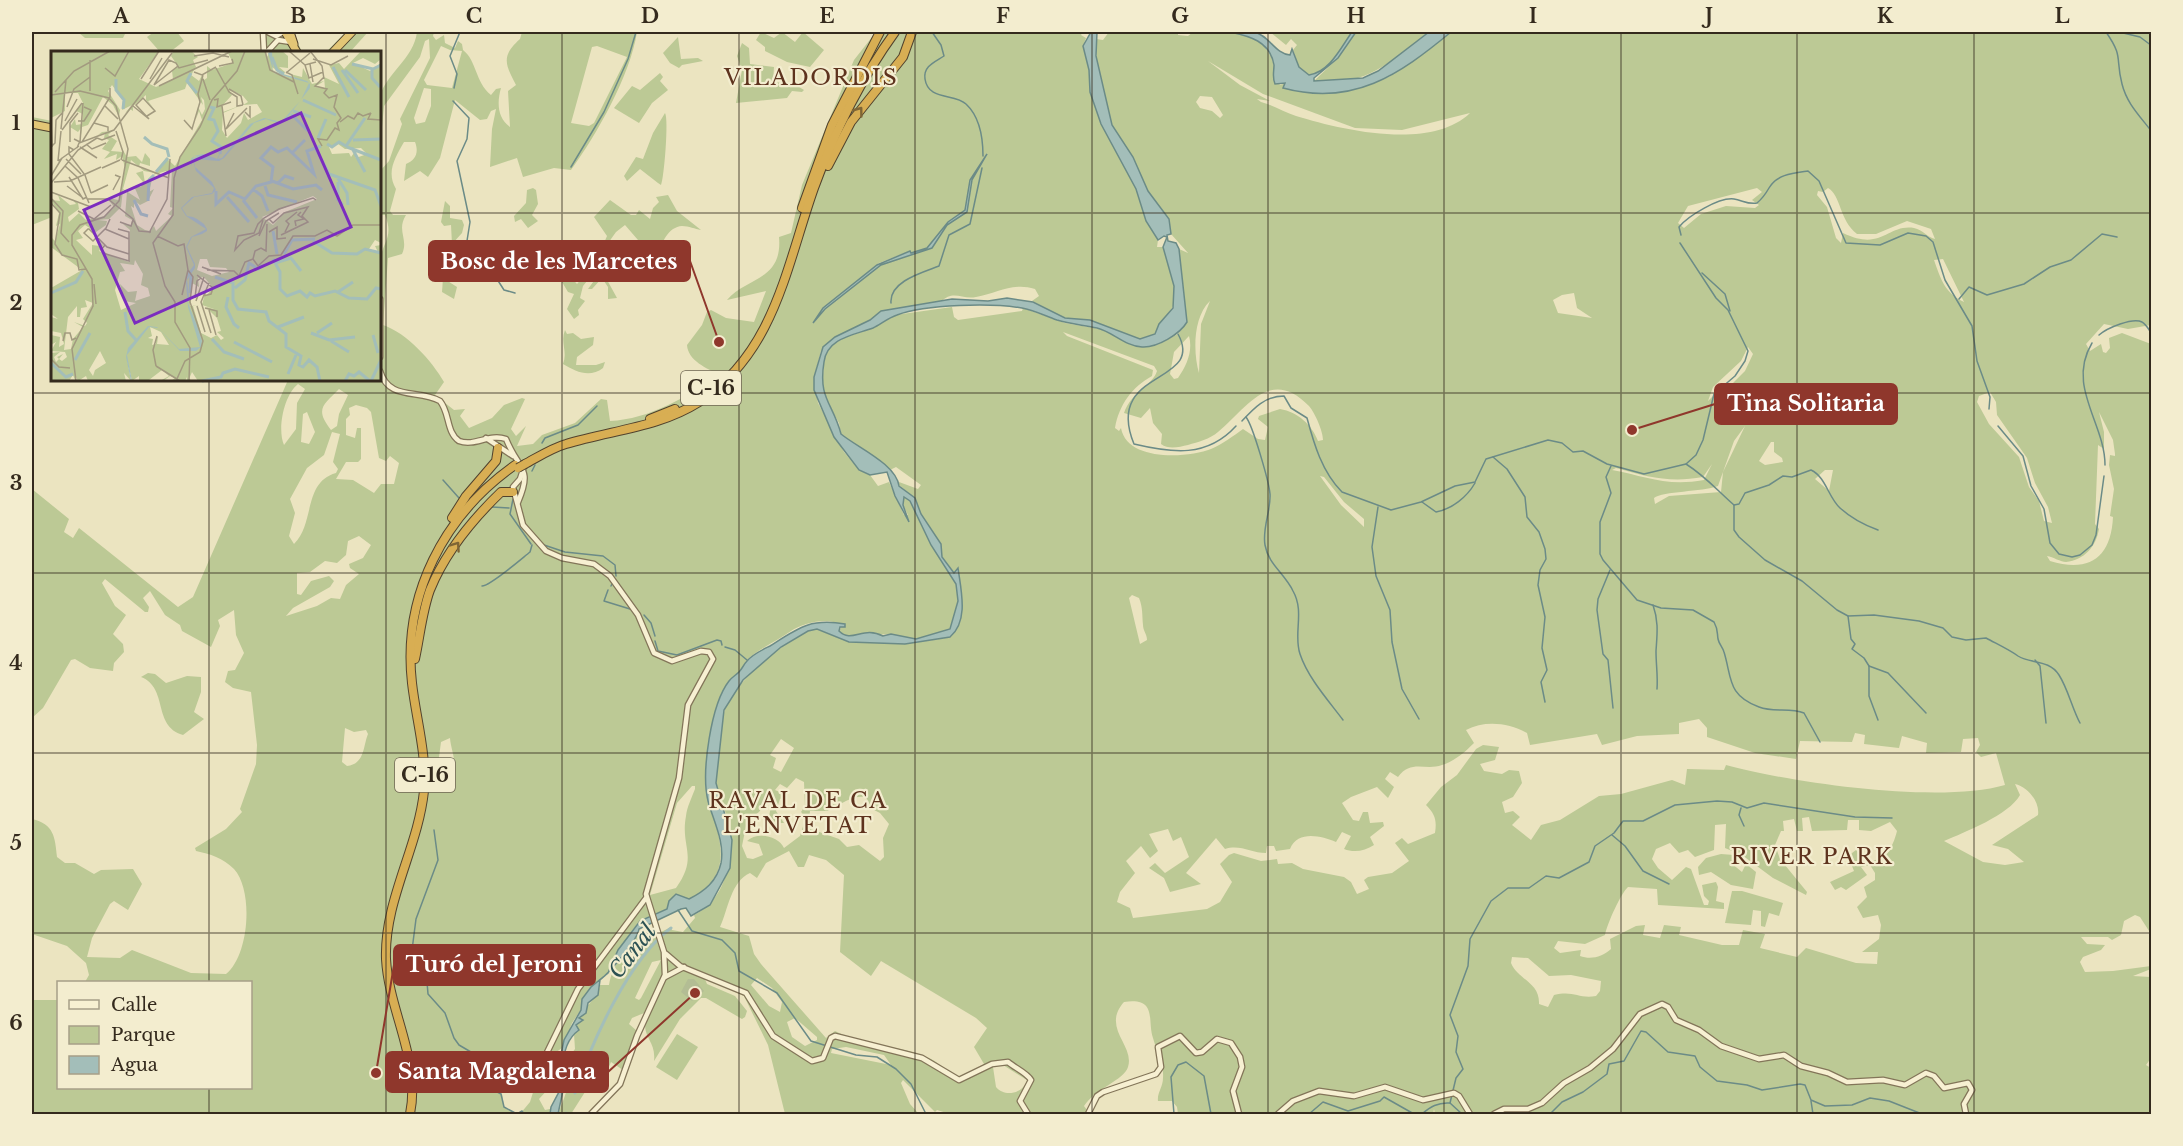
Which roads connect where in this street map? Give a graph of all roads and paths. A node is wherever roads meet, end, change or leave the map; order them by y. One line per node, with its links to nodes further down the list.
1 (266, 32): 8 (street); 10 (street)
2 (290, 32): 13 (highway)
3 (354, 32): 14 (highway)
4 (880, 32): 17 (highway)
5 (890, 32): 17 (highway, C-16)
6 (895, 32): 18 (highway, C-16)
7 (912, 32): 18 (highway, one-way to 7)
8 (281, 34): 9 (highway); 11 (street)
9 (291, 42): 12 (street); 13 (highway)
10 (266, 51)
11 (266, 51)
12 (267, 51)
13 (296, 51)
14 (336, 51)
15 (32, 126): 16 (highway)
16 (51, 130)
17 (802, 211): 26 (highway, C-16)
18 (798, 239): 26 (highway, C-16)
19 (381, 318): 20 (street)
20 (381, 346)
21 (381, 375): 22 (street)
22 (484, 438): 23 (street); 25 (street)
23 (502, 438): 24 (street); 25 (street)
24 (508, 444): 25 (street); 26 (street)
25 (499, 447): 26 (street); 32 (highway)
26 (520, 464): 27 (street); 28 (street); 32 (highway, C-16); 33 (highway, C-16)
27 (517, 483): 28 (street); 29 (street)
28 (524, 487): 30 (street)
29 (514, 494): 30 (street); 31 (street); 33 (highway, one-way to 29)
30 (522, 495): 31 (street)
31 (518, 505): 34 (street)
32 (411, 639): 39 (highway, C-16)
33 (416, 659): 40 (highway, C-16)
34 (646, 899): 35 (street); 38 (street)
35 (668, 962): 36 (street); 37 (street)
36 (676, 967): 37 (street); 42 (street)
37 (667, 971): 41 (street)
38 (535, 1077)
39 (410, 1114)
40 (415, 1114)
41 (591, 1114)
42 (1028, 1114)
43 (1088, 1114): 44 (street)
44 (1239, 1114)
45 (1278, 1114): 46 (street)
46 (1470, 1114)
47 (1494, 1114): 48 (street)
48 (1966, 1114)

